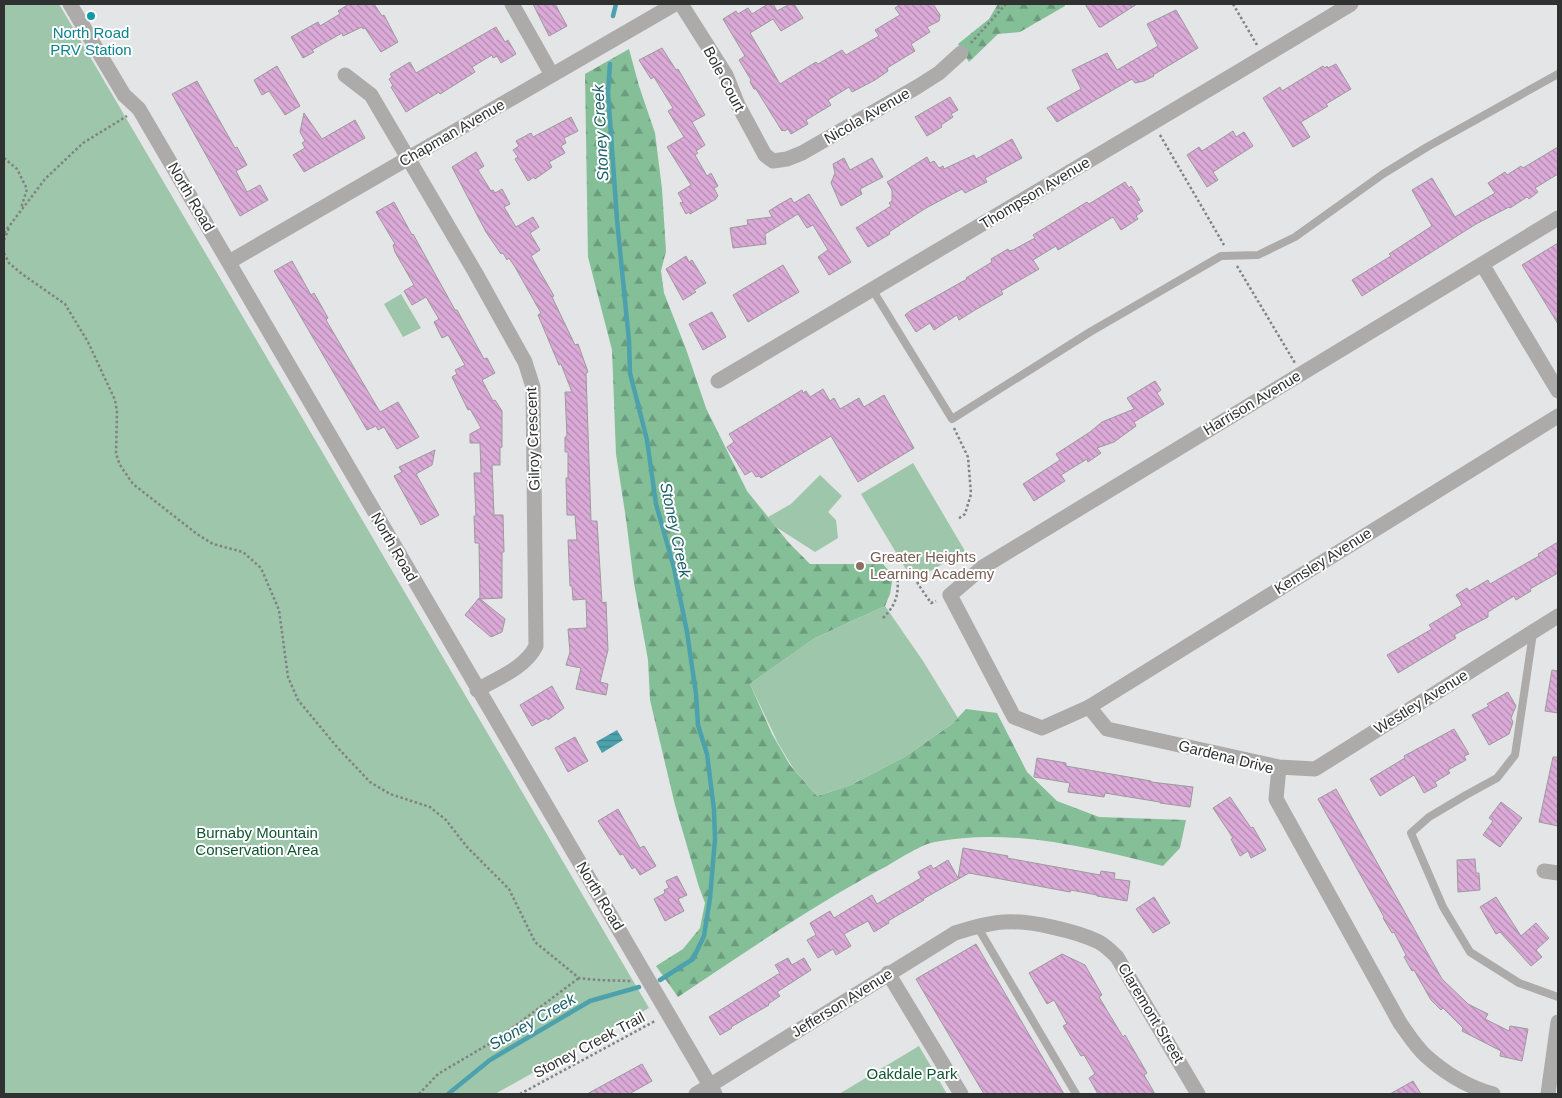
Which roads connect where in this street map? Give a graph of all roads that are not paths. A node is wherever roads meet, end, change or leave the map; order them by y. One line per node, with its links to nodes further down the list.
1 (70, 4): 13 (street, North Road)
2 (512, 4): 7 (street)
3 (675, 4): 7 (street, Chapman Avenue)
4 (681, 4): 10 (street, Bole Court)
5 (1350, 4): 15 (street, Thompson Avenue)
6 (961, 53): 10 (street, Nicola Avenue)
7 (552, 74): 11 (street, Chapman Avenue)
8 (1558, 74): 15 (lane)
9 (345, 75): 11 (street, Gilroy Crescent)
10 (765, 156)
11 (409, 159): 13 (street, Chapman Avenue); 21 (street, Gilroy Crescent)
12 (1558, 218): 14 (street, Harrison Avenue)
13 (229, 262): 21 (street, North Road)
14 (1482, 264): 17 (street); 22 (street, Harrison Avenue)
15 (872, 289): 16 (street, Thompson Avenue)
16 (718, 380)
17 (1558, 391)
18 (1558, 416): 22 (street, Kemsley Avenue)
19 (1558, 616): 20 (street, Westley Avenue)
20 (1534, 631): 23 (street, Westley Avenue); 26 (lane)
21 (478, 690): 29 (street, North Road)
22 (1089, 707): 23 (street, Gardena Drive)
23 (1279, 767): 28 (street, Gardena Drive)
24 (977, 926): 25 (street, Jefferson Avenue); 32 (lane); 33 (street, Claremont Street)
25 (888, 974): 29 (street, Jefferson Avenue); 31 (street)
26 (1558, 997)
27 (1558, 1022): 35 (street)
28 (1456, 1087): 34 (street, Gardena Drive)
29 (712, 1090): 30 (street, Jefferson Avenue)
30 (696, 1094)
31 (961, 1094)
32 (1076, 1094)
33 (1198, 1094)
34 (1493, 1094)
35 (1548, 1094)

